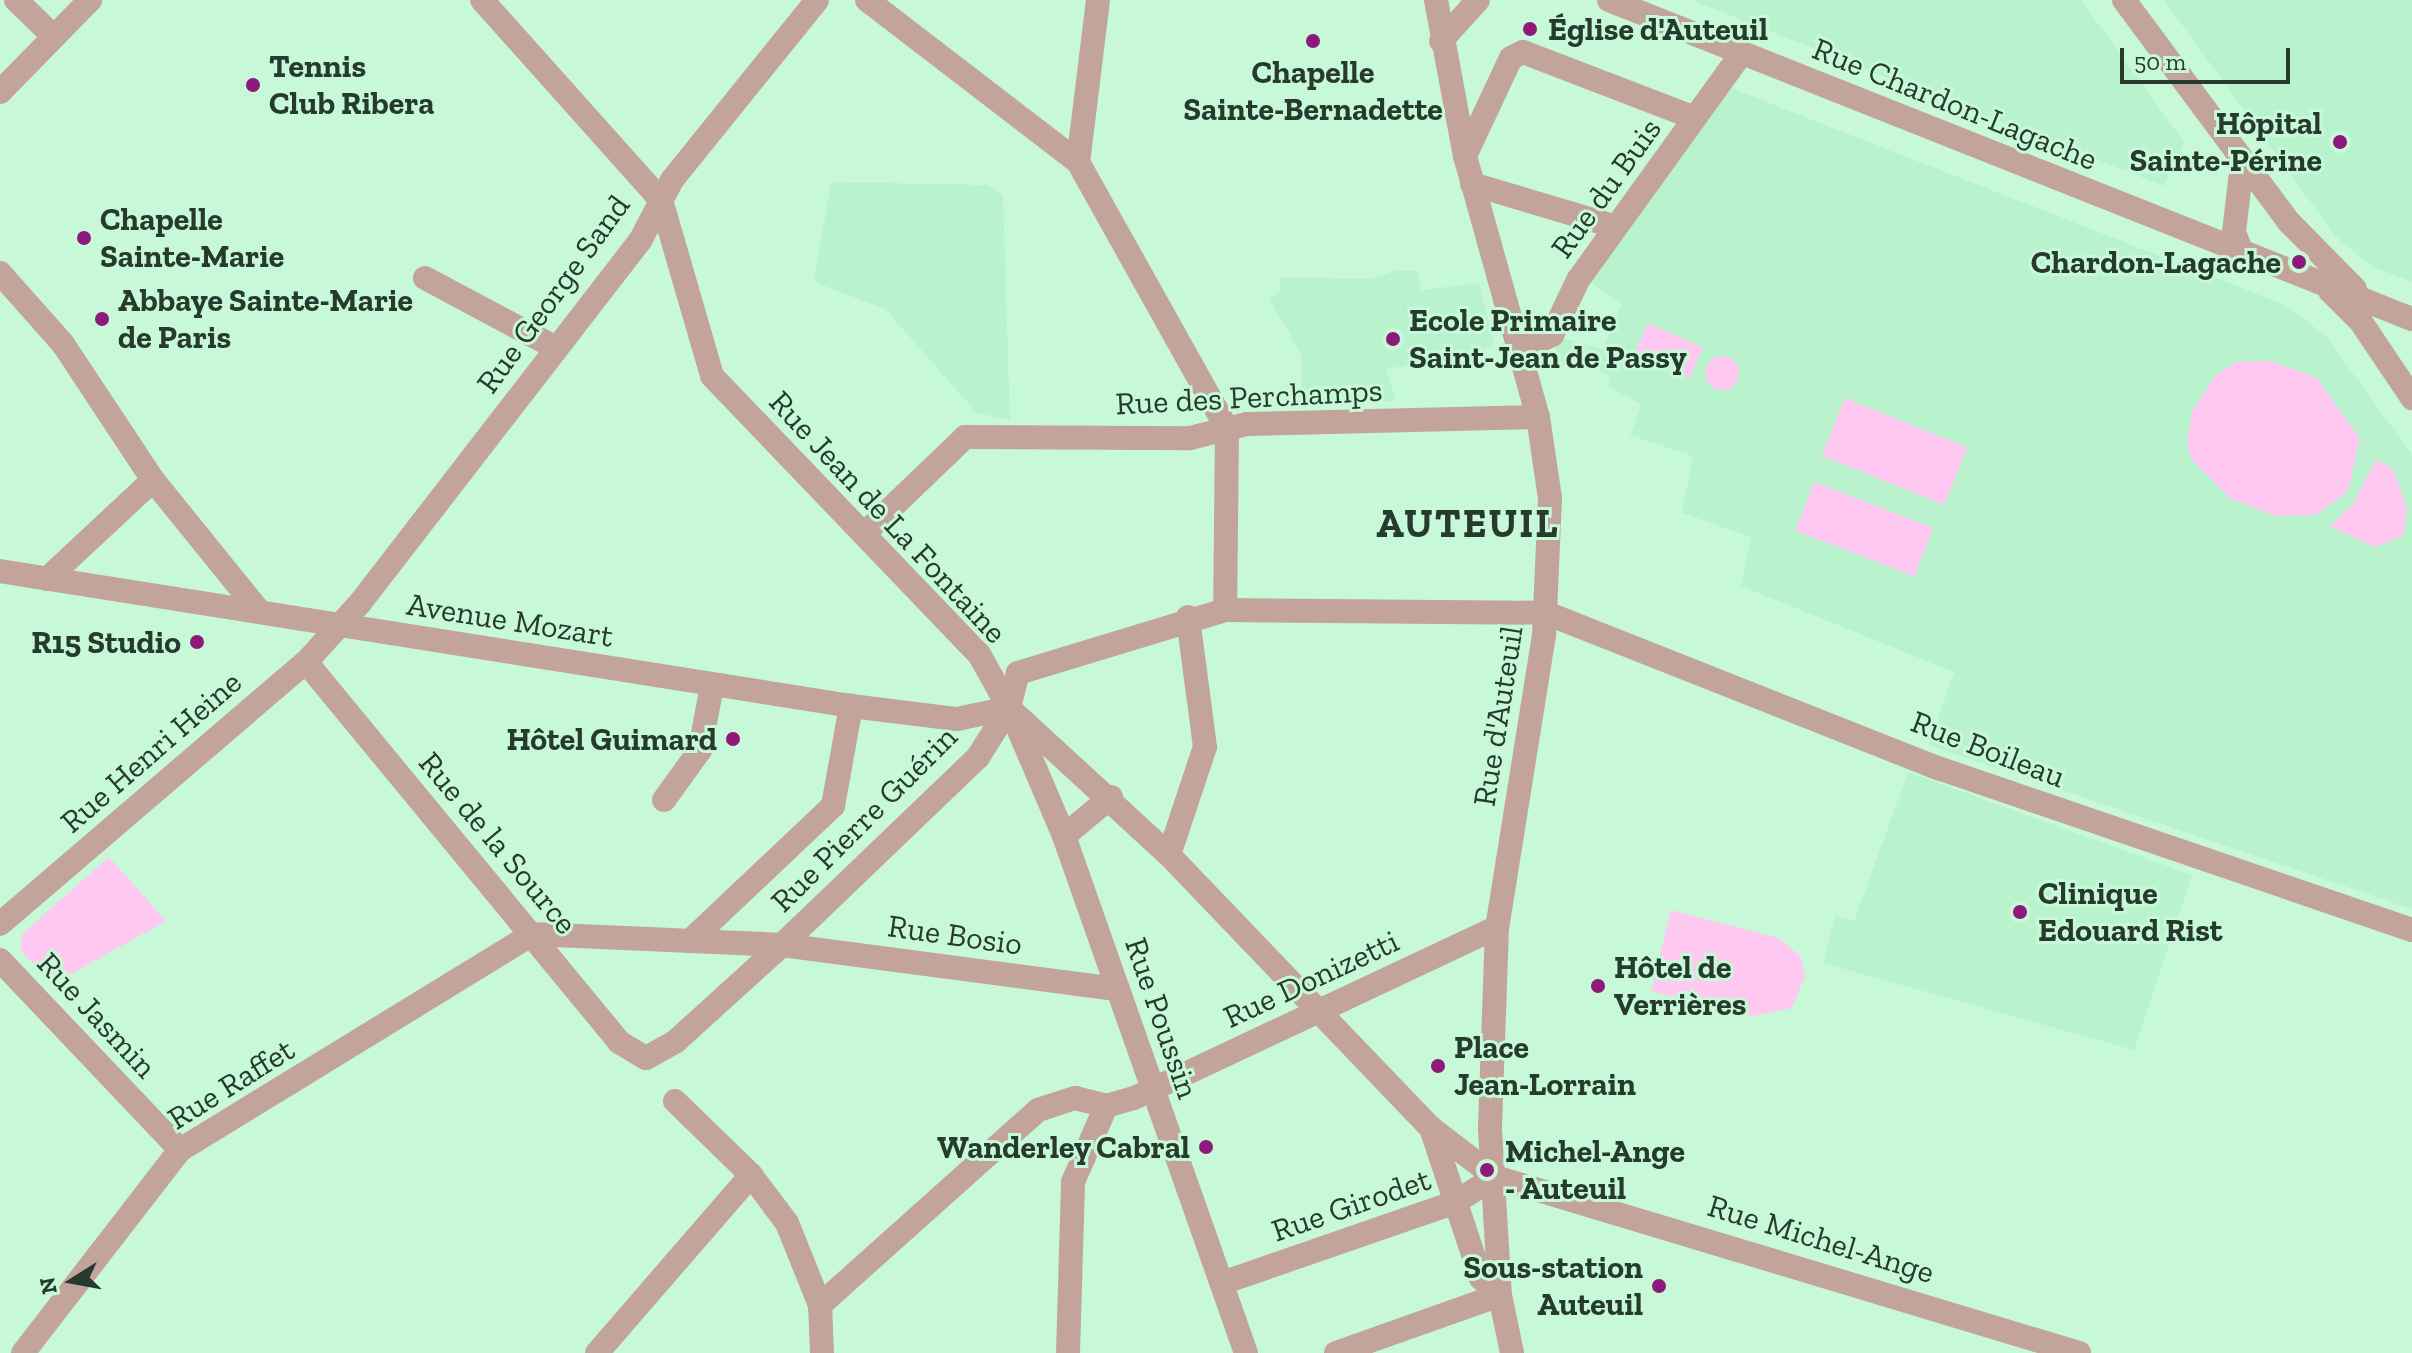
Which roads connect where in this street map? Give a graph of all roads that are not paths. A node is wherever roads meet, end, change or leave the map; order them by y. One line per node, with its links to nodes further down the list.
1 (16, 0): 11 (street)
2 (90, 0): 11 (street)
3 (482, 0): 20 (street, Rue Jean de La Fontaine)
4 (817, 0): 20 (street, Rue George Sand)
5 (867, 0): 17 (street)
6 (1098, 0): 17 (street)
7 (1436, 0): 12 (street, Rue d'Auteuil)
8 (1478, 0): 12 (street)
9 (1609, 0): 13 (street, Rue Chardon-Lagache)
10 (2124, 0): 18 (street)
11 (54, 37): 14 (street)
12 (1441, 41): 16 (street, Rue d'Auteuil)
13 (1742, 53): 15 (street, Rue du Buis); 25 (street, Rue Chardon-Lagache)
14 (0, 92)
15 (1695, 118): 16 (street); 24 (street, Rue du Buis)
16 (1465, 156): 19 (street, Rue d'Auteuil)
17 (1078, 162): 35 (street)
18 (2242, 164): 21 (street); 22 (street)
19 (1472, 184): 24 (street); 32 (street, Rue d'Auteuil)
20 (661, 200): 31 (street, Rue George Sand); 37 (street, Rue Jean de La Fontaine)
21 (2272, 201): 22 (street); 23 (street)
22 (2237, 212): 25 (street)
23 (2289, 222): 25 (street); 29 (street)
24 (1616, 227): 32 (street, Rue du Buis)
25 (2250, 257): 28 (street, Rue Chardon-Lagache)
26 (0, 273): 36 (street)
27 (425, 278): 31 (street)
28 (2319, 283): 29 (street, Rue Chardon-Lagache); 33 (street)
29 (2373, 303): 30 (street, Rue Chardon-Lagache)
30 (2412, 319)
31 (556, 348): 44 (street, Rue George Sand)
32 (1519, 351): 34 (street, Rue d'Auteuil)
33 (2412, 398)
34 (1538, 417): 35 (street, Rue des Perchamps); 42 (street, Rue d'Auteuil)
35 (1227, 429): 37 (street, Rue des Perchamps); 40 (street)
36 (153, 480): 39 (street); 41 (street)
37 (864, 534): 48 (street, Rue Jean de La Fontaine)
38 (0, 571): 39 (street, Avenue Mozart)
39 (47, 579): 41 (street, Avenue Mozart)
40 (1225, 610): 42 (street, Rue Pierre Guérin); 43 (street, Rue Pierre Guérin)
41 (260, 612): 44 (street, Avenue Mozart)
42 (1546, 613): 54 (street, Rue d'Auteuil); 55 (street, Rue Boileau)
43 (1188, 617): 48 (street, Rue Pierre Guérin); 52 (street)
44 (339, 625): 45 (street, Rue Henri Heine); 46 (street, Avenue Mozart)
45 (306, 662): 53 (street, Rue Henri Heine); 56 (street, Rue de la Source)
46 (712, 685): 47 (street, Avenue Mozart); 50 (street)
47 (851, 706): 48 (street, Avenue Mozart); 57 (street)
48 (1009, 708): 49 (street, Rue Jean de La Fontaine); 51 (street, Rue Poussin); 58 (street, Rue Pierre Guérin)
49 (1111, 797): 51 (street); 52 (street, Rue Jean de La Fontaine)
50 (664, 800)
51 (1064, 836): 60 (street, Rue Poussin)
52 (1169, 855): 61 (street, Rue Jean de La Fontaine)
53 (0, 924)
54 (1497, 927): 61 (street, Rue Donizetti); 69 (street, Rue d'Auteuil)
55 (2412, 930)
56 (532, 934): 57 (street, Rue Bosio); 62 (street, Rue de la Source); 67 (street, Rue Raffet)
57 (690, 941): 58 (street, Rue Bosio)
58 (782, 945): 60 (street, Rue Bosio); 62 (street, Rue Pierre Guérin)
59 (0, 960): 67 (street, Rue Jasmin)
60 (1118, 989): 63 (street, Rue Poussin)
61 (1321, 1011): 63 (street, Rue Donizetti); 66 (street, Rue Jean de La Fontaine)
62 (646, 1058)
63 (1153, 1090): 65 (street, Rue Donizetti); 71 (street, Rue Poussin)
64 (675, 1101): 68 (street)
65 (1116, 1104): 73 (street); 77 (street)
66 (1431, 1128): 69 (street, Rue Jean de La Fontaine); 70 (street, Rue d'Auteuil)
67 (180, 1150): 74 (street, Rue Raffet)
68 (751, 1175): 73 (street); 75 (street)
69 (1495, 1177): 70 (street, Rue Girodet); 72 (street, Rue d'Auteuil); 81 (street, Rue Michel-Ange)
70 (1456, 1202): 71 (street, Rue Girodet); 72 (street, Rue d'Auteuil)
71 (1222, 1283): 78 (street, Rue Poussin)
72 (1500, 1295): 79 (street); 80 (street, Rue d'Auteuil)
73 (820, 1305): 76 (street)
74 (23, 1353)
75 (597, 1353)
76 (822, 1353)
77 (1068, 1353)
78 (1246, 1353)
79 (1336, 1353)
80 (1512, 1353)
81 (2079, 1353)

